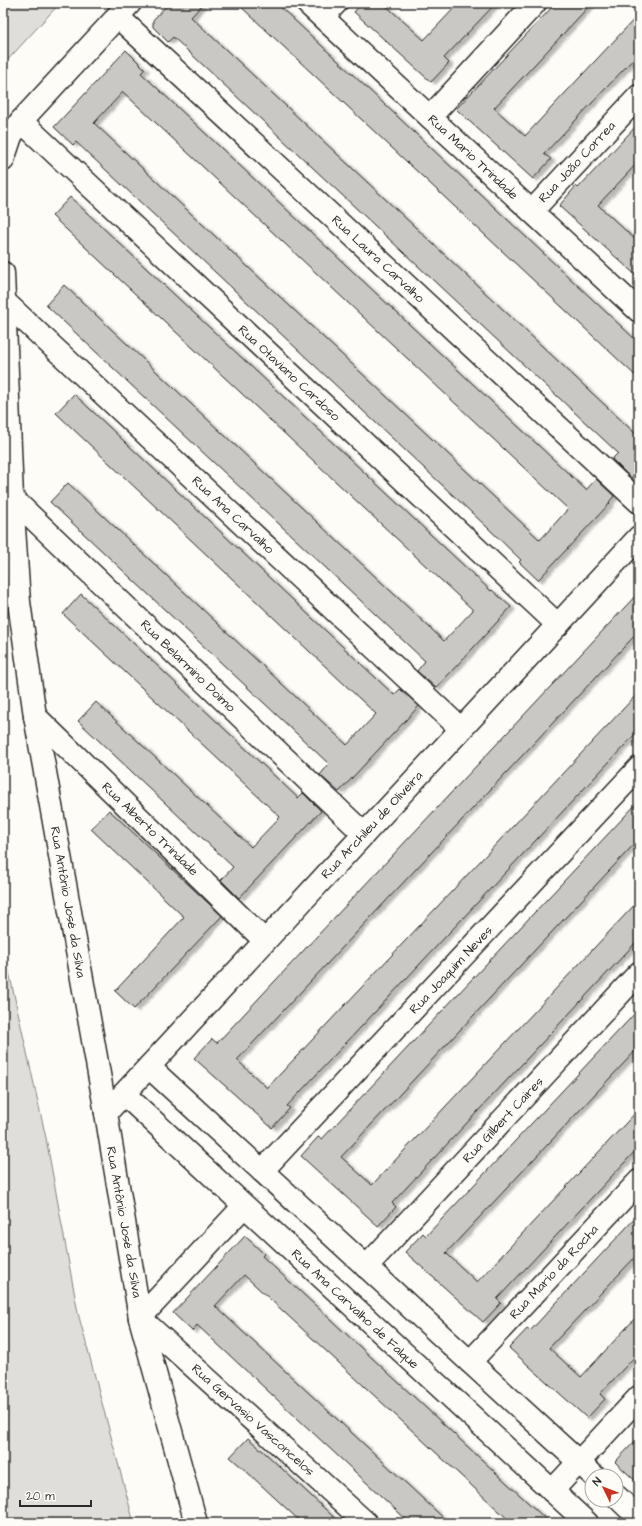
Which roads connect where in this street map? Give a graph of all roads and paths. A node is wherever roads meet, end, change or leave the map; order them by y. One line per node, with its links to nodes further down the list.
1 (535, 3): 5 (street)
2 (322, 8): 5 (street, Rua Mario Trindade)
3 (124, 9): 6 (street); 13 (street, Rua Laura Carvalho)
4 (639, 96): 8 (street, Rua João Correa)
5 (430, 116): 8 (street, Rua Mario Trindade)
6 (20, 121): 7 (street); 15 (street, Rua Otaviano Cardoso)
7 (3, 160)
8 (532, 211): 11 (street, Rua Mario Trindade)
9 (3, 273): 10 (street, Rua Antônio José da Silva)
10 (4, 302): 12 (street, Rua Antônio José da Silva); 17 (street, Rua Ana Carvalho)
11 (638, 307)
12 (12, 498): 16 (street, Rua Antônio José da Silva); 19 (street, Rua Belarmino Doimo)
13 (639, 502)
14 (639, 537): 15 (street, Rua Archileu de Oliveira)
15 (558, 625): 17 (street, Rua Archileu de Oliveira)
16 (35, 716): 20 (street, Rua Alberto Trindade); 24 (street, Rua Antônio José da Silva)
17 (461, 729): 19 (street, Rua Archileu de Oliveira)
18 (639, 768): 25 (street, Rua Joaquim Neves)
19 (364, 834): 20 (street, Rua Archileu de Oliveira)
20 (265, 941): 22 (street, Rua Archileu de Oliveira)
21 (639, 973): 28 (street, Rua Gilbert Caires)
22 (149, 1067): 23 (street, Rua Archileu de Oliveira); 25 (street)
23 (124, 1094): 24 (street, Rua Archileu de Oliveira); 27 (street, Rua Ana Carvalho de Falque)
24 (106, 1113): 29 (street, Rua Antônio José da Silva)
25 (262, 1171): 28 (street)
26 (639, 1181): 30 (street, Rua Mario da Rocha)
27 (244, 1206): 29 (street); 35 (street, Rua Ana Carvalho de Falque)
28 (366, 1267): 30 (street)
29 (140, 1318): 38 (street, Rua Antônio José da Silva); 39 (street, Rua Gervasio Vasconcelos)
30 (470, 1362): 32 (street)
31 (639, 1397): 33 (street)
32 (585, 1468)
33 (587, 1468)
34 (584, 1470): 35 (street)
35 (552, 1491): 40 (street, Rua Ana Carvalho de Falque)
36 (624, 1504): 37 (street)
37 (639, 1518)
38 (196, 1523)
39 (366, 1523)
40 (587, 1523)

